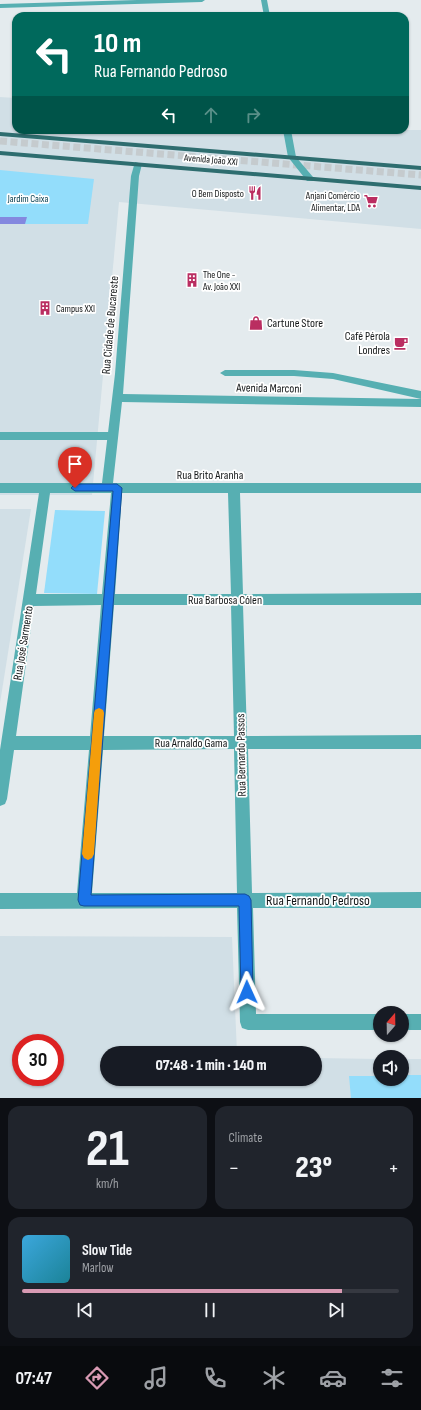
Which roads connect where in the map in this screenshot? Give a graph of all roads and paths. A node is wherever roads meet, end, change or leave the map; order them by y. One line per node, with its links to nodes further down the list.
1 (202, 0): 3 (street)
2 (264, 0): 5 (street)
3 (70, 2): 4 (street)
4 (0, 6)
5 (266, 12)
6 (0, 134): 9 (main road, Avenida João XXI)
7 (288, 134): 9 (street)
8 (1, 153): 10 (main road, Avenida João XXI)
9 (292, 157): 11 (main road, Avenida João XXI); 12 (street)
10 (138, 164): 12 (main road, Avenida João XXI); 16 (street, Rua Cidade de Bucareste)
11 (421, 168)
12 (310, 179): 13 (main road, Avenida João XXI)
13 (421, 188)
14 (225, 373): 15 (lane)
15 (421, 395)
16 (117, 398): 17 (street, Avenida Marconi); 19 (street, Rua Cidade de Bucareste)
17 (421, 403)
18 (0, 436): 19 (lane)
19 (112, 436): 22 (street, Rua Cidade de Bucareste)
20 (0, 488): 21 (street, Rua Brito Aranha)
21 (45, 488): 22 (street, Rua Brito Aranha); 26 (street, Rua José Sarmento)
22 (112, 488): 23 (street, Rua Brito Aranha); 27 (street, Rua Cidade de Bucareste)
23 (234, 488): 24 (street, Rua Brito Aranha); 28 (street, Rua Bernardo Passos)
24 (421, 488)
25 (421, 599): 28 (street, Rua Barbosa Cólen)
26 (29, 600): 27 (street, Rua Barbosa Cólen); 31 (street, Rua José Sarmento)
27 (108, 600): 28 (street, Rua Barbosa Cólen); 32 (street, Rua Cidade de Bucareste)
28 (238, 600): 29 (street, Rua Bernardo Passos)
29 (241, 742): 30 (street, Rua Arnaldo Gama); 32 (street, Rua Arnaldo Gama); 36 (street, Rua Bernardo Passos)
30 (421, 742)
31 (8, 743): 32 (street, Rua Arnaldo Gama); 33 (street, Rua José Sarmento)
32 (97, 743): 35 (street, Rua Cidade de Bucareste)
33 (0, 799)
34 (0, 900): 35 (street, Rua Fernando Pedroso)
35 (84, 900): 36 (street, Rua Fernando Pedroso)
36 (245, 900): 37 (street, Rua Fernando Pedroso); 38 (street, Rua Bernardo Passos)
37 (421, 900)
38 (373, 1022)
39 (409, 1022): 40 (street)
40 (421, 1022)

